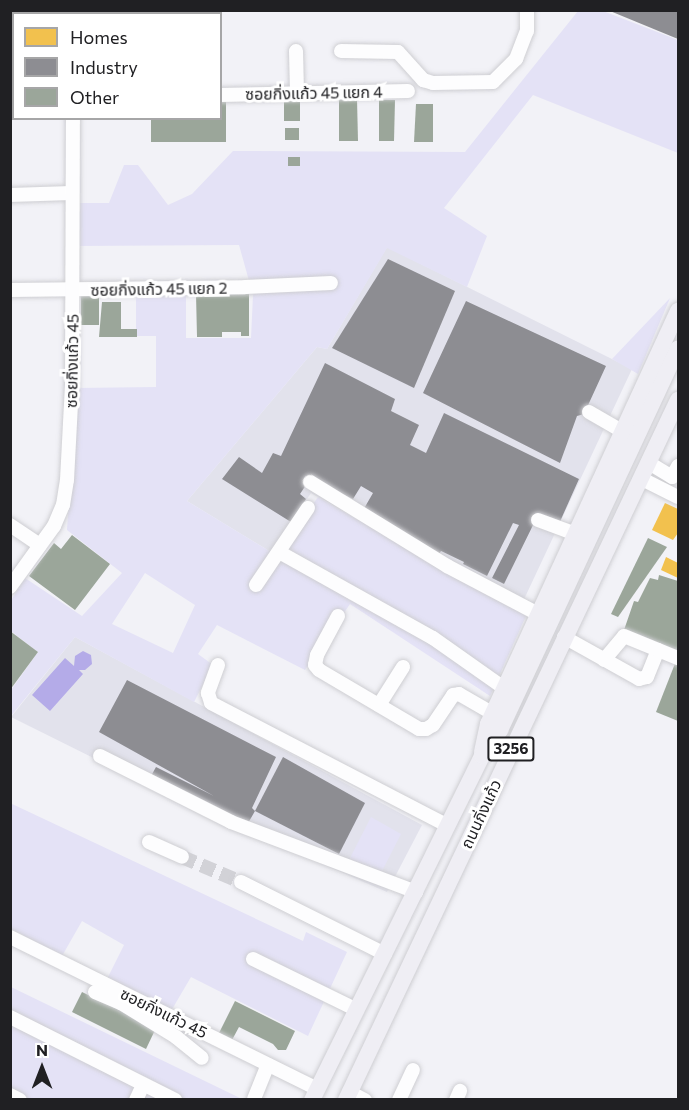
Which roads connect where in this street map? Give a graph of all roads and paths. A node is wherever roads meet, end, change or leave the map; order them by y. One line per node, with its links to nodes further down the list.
1 (527, 10): 3 (street)
2 (296, 51): 5 (street)
3 (341, 51)
4 (408, 91): 5 (street, ซอยกิ่งแก้ว 45 แยก 4)
5 (297, 92): 6 (street, ซอยกิ่งแก้ว 45 แยก 4)
6 (222, 95)
7 (73, 120): 8 (street, ซอยกิ่งแก้ว 45)
8 (71, 193): 9 (street); 12 (street, ซอยกิ่งแก้ว 45)
9 (10, 195)
10 (331, 283): 12 (street, ซอยกิ่งแก้ว 45 แยก 2)
11 (10, 290): 12 (street, ซอยกิ่งแก้ว 45 แยก 2)
12 (73, 290): 27 (street, ซอยกิ่งแก้ว 45)
13 (678, 311): 17 (main road, ถนนกิ่งแก้ว / 3256)
14 (678, 349): 43 (main road, ถนนกิ่งแก้ว / 3256)
15 (678, 400): 18 (main road, ถนนกิ่งแก้ว / 3256)
16 (589, 412): 17 (street)
17 (622, 431): 26 (main road, ถนนกิ่งแก้ว / 3256)
18 (649, 463): 19 (street); 20 (main road, ถนนกิ่งแก้ว / 3256)
19 (678, 466)
20 (642, 479): 22 (street); 33 (main road, ถนนกิ่งแก้ว / 3256)
21 (310, 482): 31 (street)
22 (678, 497)
23 (308, 508): 28 (street)
24 (538, 520): 26 (street)
25 (10, 525): 27 (street)
26 (576, 534): 31 (main road, ถนนกิ่งแก้ว / 3256)
27 (40, 545): 30 (street, ซอยกิ่งแก้ว 45)
28 (279, 552): 29 (street); 39 (street)
29 (256, 585)
30 (10, 586)
31 (538, 614): 39 (main road, ถนนกิ่งแก้ว / 3256)
32 (338, 616): 40 (street)
33 (564, 637): 36 (street); 62 (main road, ถนนกิ่งแก้ว / 3256)
34 (658, 650): 35 (street); 36 (street); 36 (street)
35 (678, 658)
36 (604, 660)
37 (218, 665): 44 (street)
38 (403, 667): 40 (street)
39 (504, 688): 41 (main road, ถนนกิ่งแก้ว / 3256)
40 (379, 705): 41 (street)
41 (493, 714): 43 (main road, ถนนกิ่งแก้ว / 3256)
42 (100, 756): 48 (street)
43 (482, 756): 44 (main road, ถนนกิ่งแก้ว / 3256)
44 (448, 826): 48 (main road, ถนนกิ่งแก้ว / 3256)
45 (149, 842): 46 (street)
46 (182, 856)
47 (241, 882): 50 (street)
48 (416, 892): 50 (main road, ถนนกิ่งแก้ว / 3256)
49 (10, 937): 53 (street, ซอยกิ่งแก้ว 45)
50 (385, 954): 54 (main road, ถนนกิ่งแก้ว / 3256)
51 (253, 959): 54 (street)
52 (95, 992): 53 (street)
53 (123, 999): 56 (street); 57 (street, ซอยกิ่งแก้ว 45)
54 (357, 1010): 60 (main road, ถนนกิ่งแก้ว / 3256)
55 (10, 1017): 59 (street)
56 (202, 1058)
57 (268, 1065): 60 (street, ซอยกิ่งแก้ว 45); 63 (street)
58 (413, 1070): 68 (street)
59 (143, 1085): 65 (street); 66 (street)
60 (315, 1094)
61 (10, 1095): 64 (street)
62 (348, 1096): 67 (street)
63 (254, 1098)
64 (20, 1100)
65 (136, 1100)
66 (175, 1100)
67 (365, 1100)
68 (399, 1100)

